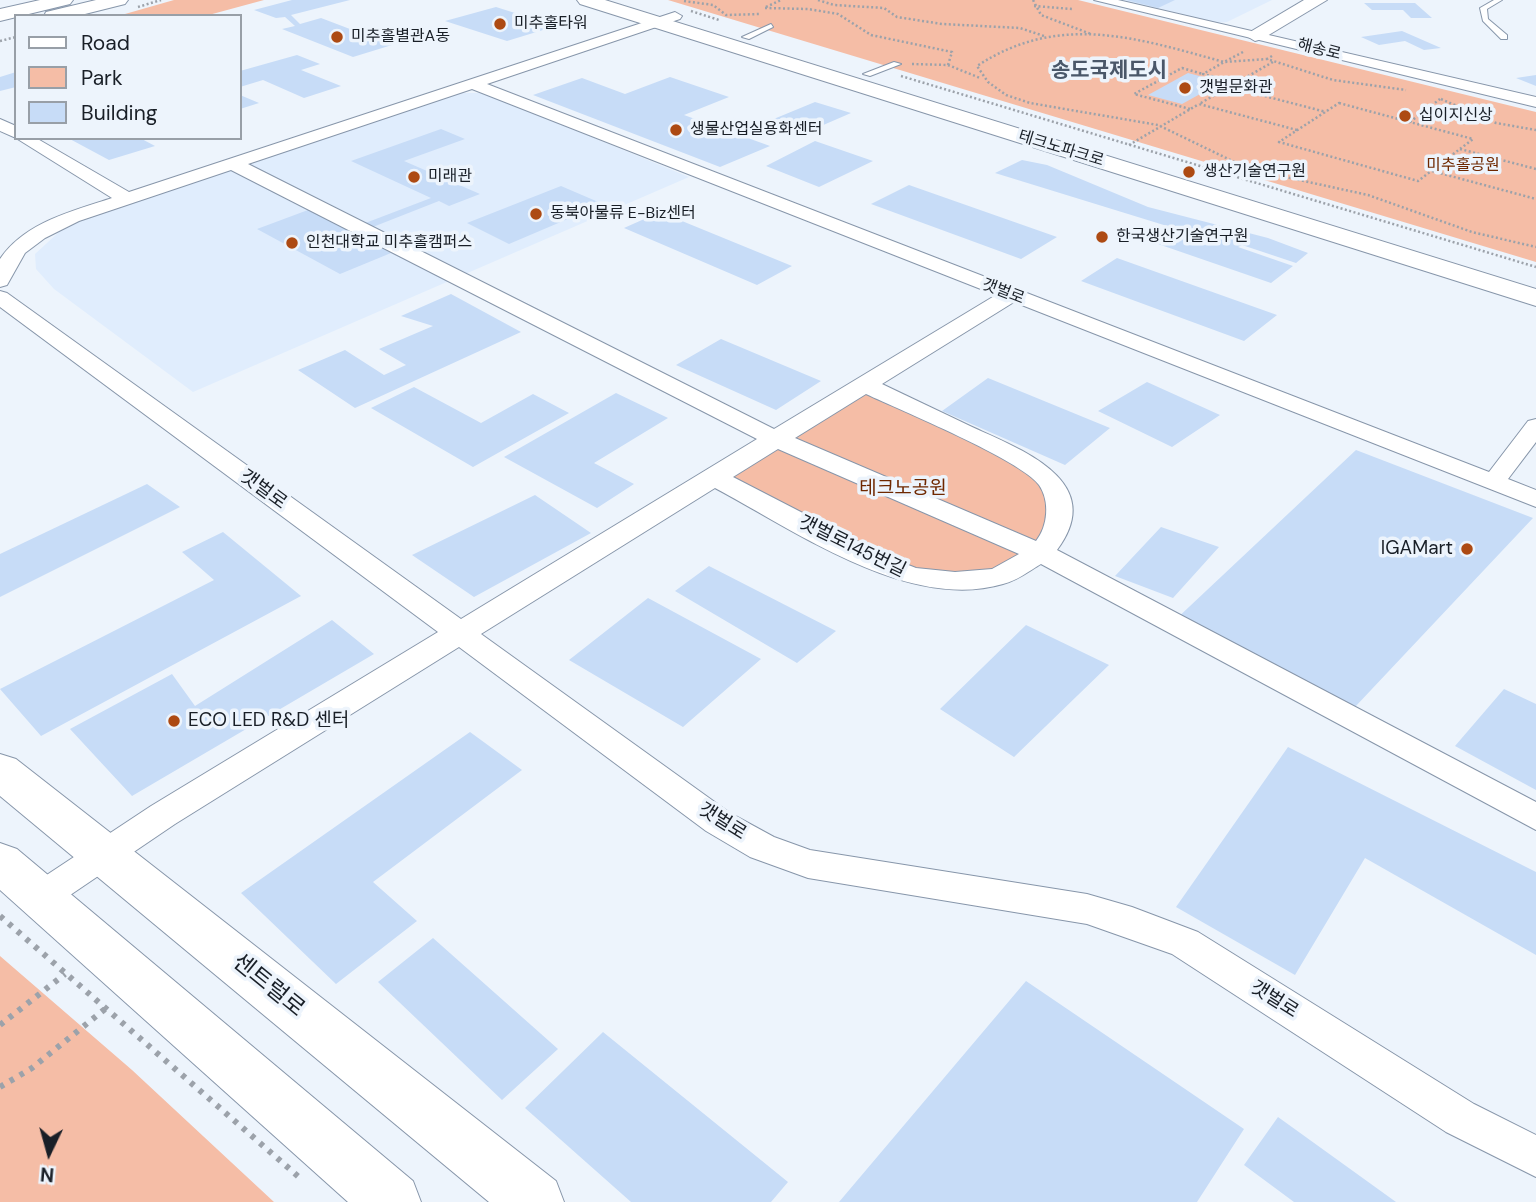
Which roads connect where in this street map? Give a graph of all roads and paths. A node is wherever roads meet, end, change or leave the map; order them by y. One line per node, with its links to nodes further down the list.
1 (64, 0): 16 (street)
2 (119, 0): 15 (street)
3 (586, 0): 14 (street, 테크노파크로)
4 (622, 0): 14 (street, 테크노파크로)
5 (781, 0): 12 (path)
6 (818, 0): 22 (path)
7 (1032, 0): 11 (path)
8 (1101, 0): 21 (street, 해송로)
9 (1318, 0): 21 (street)
10 (1499, 0): 24 (lane)
11 (1034, 6): 13 (path); 20 (path)
12 (765, 8): 17 (path); 30 (path)
13 (1072, 9)
14 (671, 13): 17 (path); 23 (street, 테크노파크로); 35 (street); 62 (street, 테크노파크로)
15 (61, 14)
16 (0, 15)
17 (726, 15): 18 (path)
18 (715, 18)
19 (771, 26): 23 (lane)
20 (1091, 35): 22 (path); 28 (path)
21 (1255, 35): 40 (street, 해송로)
22 (1045, 36): 33 (path)
23 (746, 37): 31 (street, 테크노파크로)
24 (1504, 37)
25 (1243, 52): 28 (path)
26 (1267, 60): 28 (path)
27 (916, 62): 30 (path)
28 (1224, 62): 32 (path)
29 (897, 64): 31 (lane)
30 (948, 65): 33 (path)
31 (878, 74): 49 (path); 58 (street, 테크노파크로)
32 (1203, 74): 34 (path); 42 (path)
33 (981, 78): 45 (path)
34 (1236, 82): 36 (path); 37 (path)
35 (472, 83): 51 (street); 60 (street, 갯벌로)
36 (1229, 86): 41 (path); 43 (path)
37 (1415, 92)
38 (1427, 95): 39 (path)
39 (1440, 99): 44 (path); 47 (path)
40 (1536, 102)
41 (1199, 104): 42 (path); 46 (path)
42 (1191, 109): 45 (path)
43 (1326, 112): 44 (path); 46 (path)
44 (1410, 122): 50 (path)
45 (1163, 126): 49 (path); 56 (path)
46 (1297, 130): 53 (path)
47 (1536, 130)
48 (27, 140): 54 (street)
49 (1128, 145): 57 (path)
50 (1460, 149): 52 (path); 53 (path)
51 (232, 163): 54 (street); 65 (street)
52 (1536, 169)
53 (1431, 170): 55 (path)
54 (126, 198): 59 (street)
55 (1536, 199)
56 (1536, 247)
57 (1536, 267)
58 (1536, 279)
59 (0, 281)
60 (1011, 295): 63 (street); 67 (street, 갯벌로)
61 (0, 297): 70 (street, 갯벌로)
62 (1536, 298)
63 (865, 385): 65 (street); 69 (street)
64 (1536, 426): 67 (street)
65 (773, 438): 66 (street); 69 (street)
66 (714, 477): 69 (street, 갯벌로145번길); 70 (street)
67 (1493, 483): 68 (street, 갯벌로)
68 (1536, 499)
69 (1041, 553): 72 (street)
70 (459, 633): 73 (street); 80 (street, 갯벌로)
71 (0, 771): 73 (street, 센트럴로)
72 (1536, 817)
73 (105, 854): 75 (street); 83 (street, 센트럴로)
74 (0, 862): 75 (street)
75 (21, 906): 76 (path); 82 (street)
76 (66, 974): 77 (path); 78 (path)
77 (105, 1009): 79 (path); 81 (path)
78 (0, 1026)
79 (0, 1087)
80 (1536, 1157)
81 (306, 1184)
82 (392, 1202)
83 (535, 1202)

